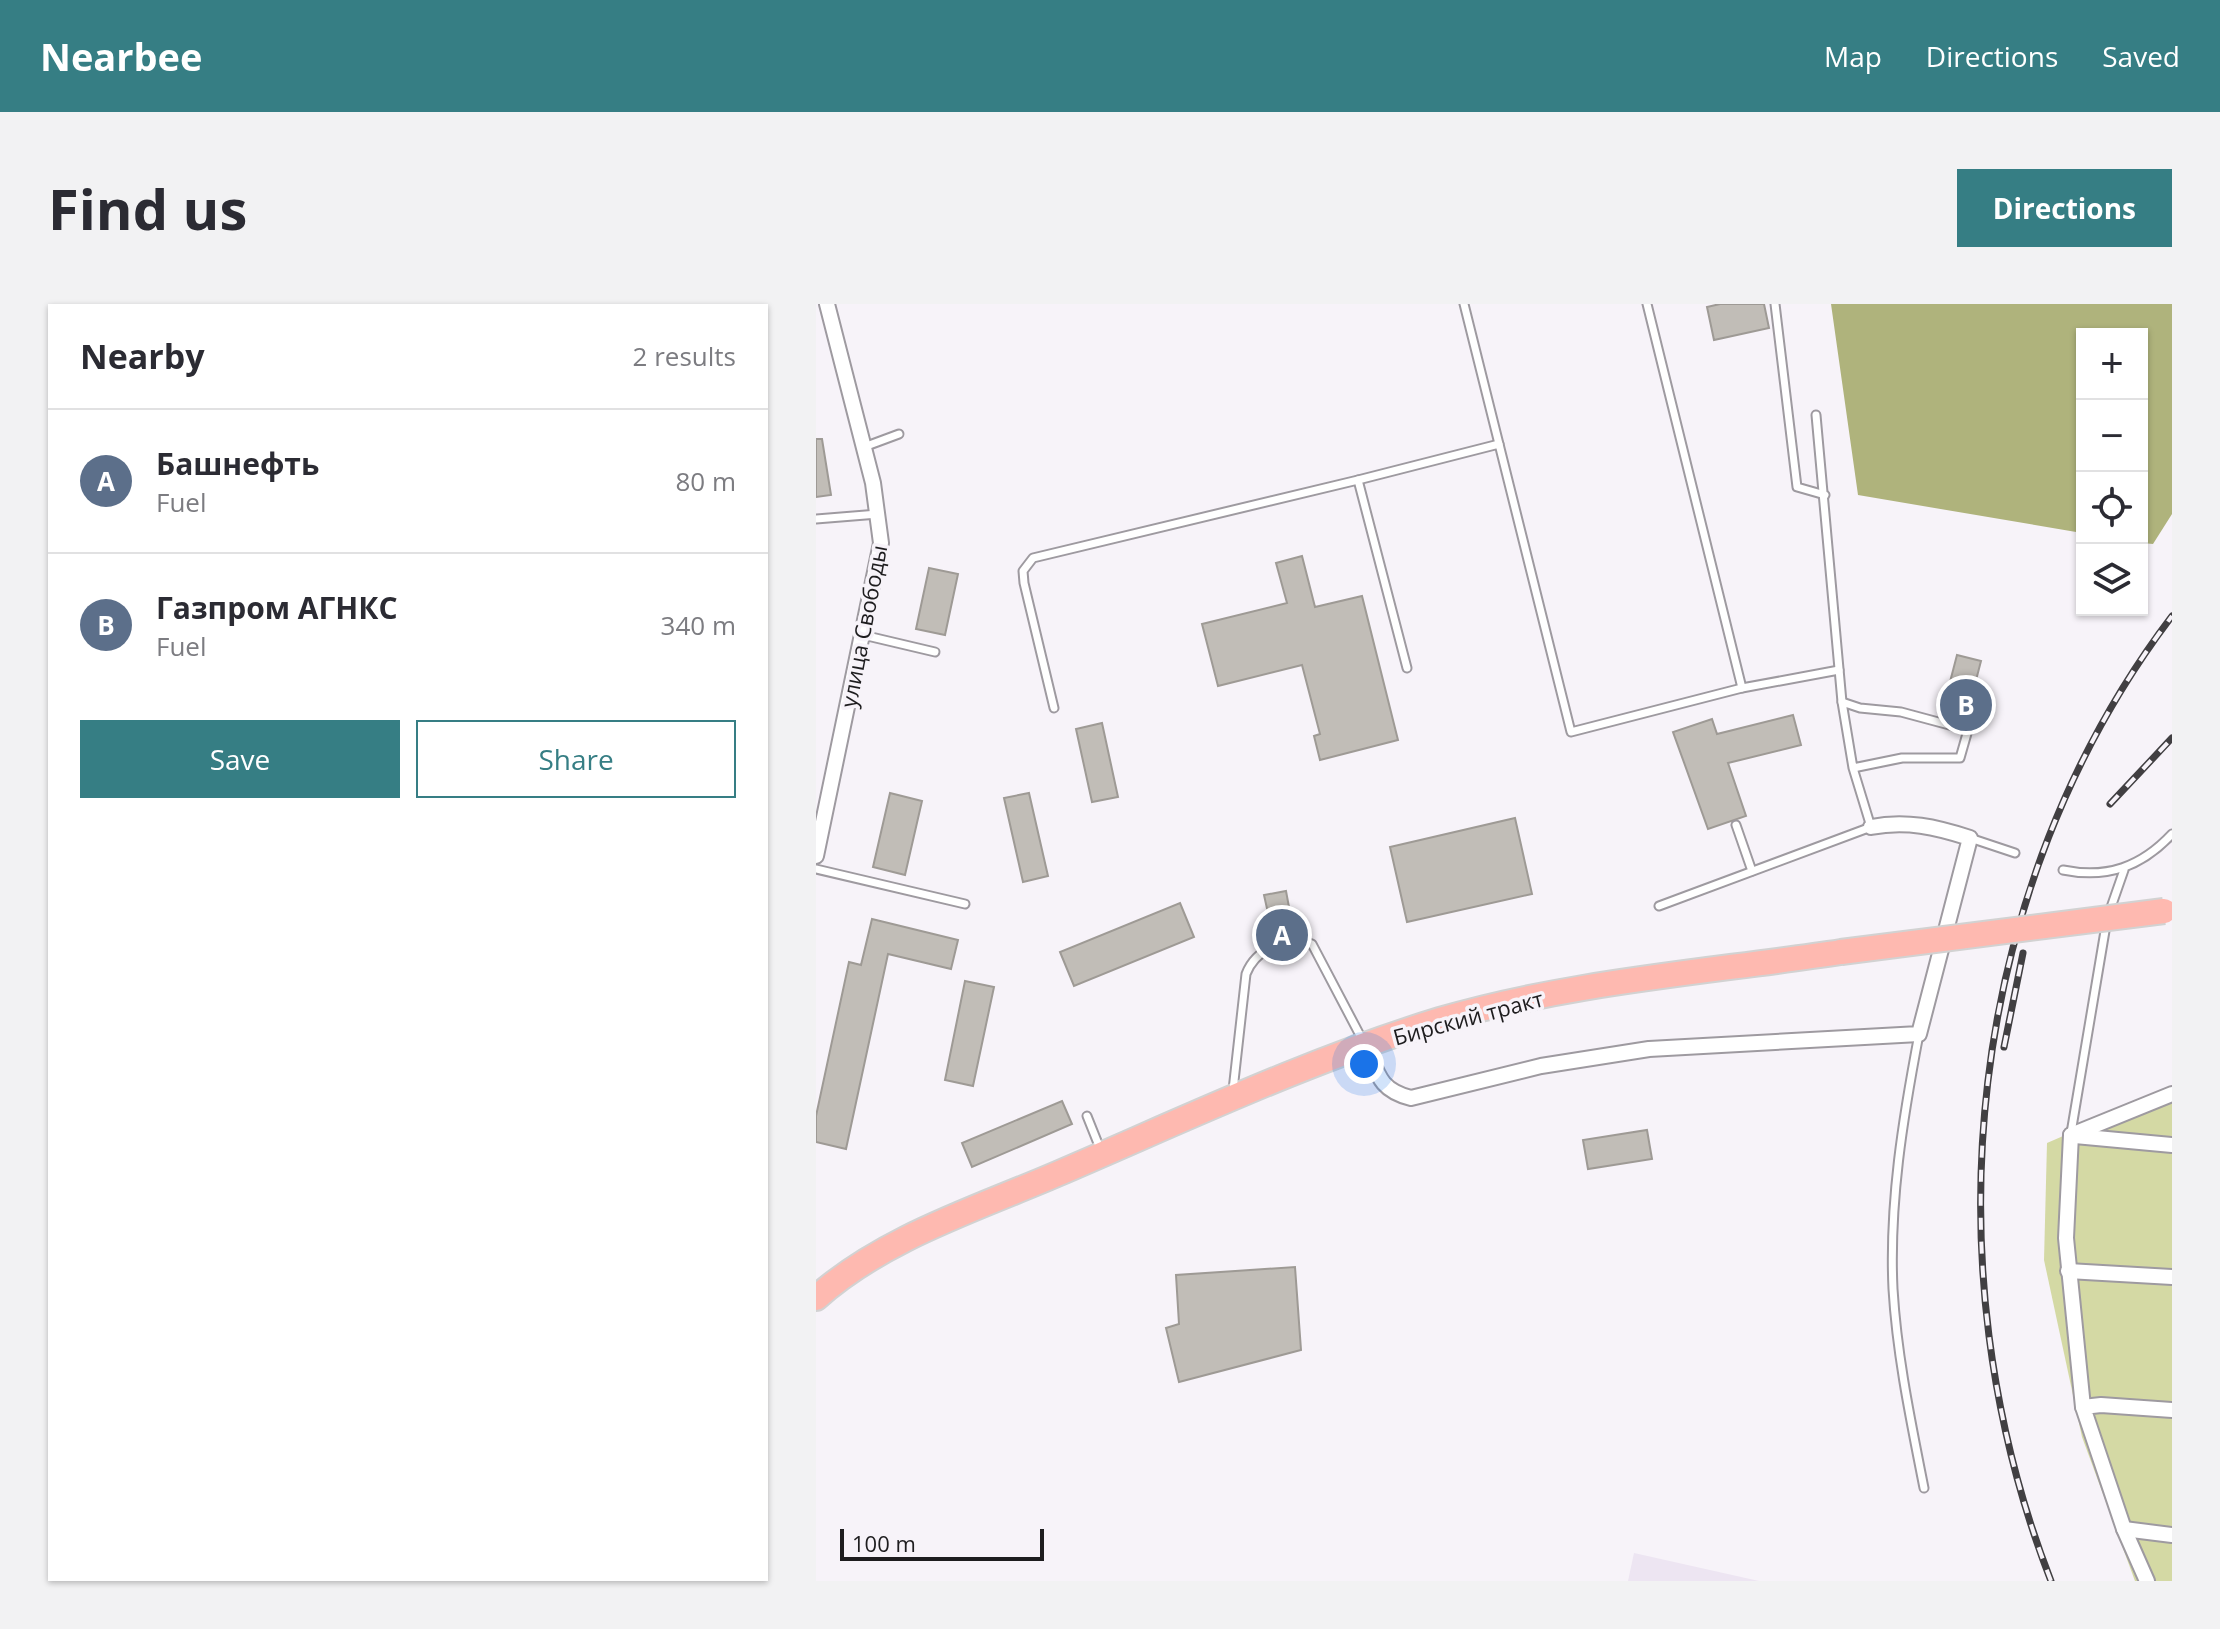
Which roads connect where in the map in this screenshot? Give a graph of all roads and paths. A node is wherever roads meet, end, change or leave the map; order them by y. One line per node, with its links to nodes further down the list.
1 (827, 304): 8 (street, улица Свободы)
2 (1464, 304): 7 (lane)
3 (1647, 304): 17 (lane)
4 (1775, 304): 10 (lane)
5 (1816, 415): 10 (lane)
6 (899, 434): 8 (lane)
7 (1499, 444): 9 (lane); 17 (lane)
8 (864, 447): 11 (street, улица Свободы)
9 (1358, 480): 15 (lane); 19 (lane)
10 (1825, 495): 16 (lane)
11 (878, 514): 12 (lane); 13 (street, улица Свободы)
12 (816, 519)
13 (863, 635): 14 (lane); 26 (street, улица Свободы)
14 (935, 652)
15 (1407, 668)
16 (1839, 670): 17 (lane); 18 (lane)
17 (1742, 688)
18 (1842, 702): 20 (lane); 20 (lane)
19 (1054, 708)
20 (1853, 768): 22 (lane)
21 (1736, 825): 30 (lane)
22 (1871, 827): 24 (street); 30 (lane)
23 (2172, 834): 29 (lane)
24 (1970, 838): 25 (lane); 34 (street)
25 (2015, 853)
26 (816, 856)
27 (816, 869): 31 (lane)
28 (2063, 870): 29 (lane)
29 (2124, 870): 39 (lane)
30 (1752, 871): 32 (lane)
31 (965, 904)
32 (1659, 906)
33 (2168, 910): 35 (main road, Бирский тракт, bridge)
34 (1919, 1034): 35 (street); 47 (lane)
35 (1366, 1046): 37 (main road, Бирский тракт); 37 (lane)
36 (2172, 1094): 39 (street)
37 (1232, 1098): 41 (main road, Бирский тракт)
38 (1087, 1116): 41 (lane)
39 (2071, 1135): 40 (street); 42 (street)
40 (2172, 1145)
41 (1103, 1154): 44 (main road, Бирский тракт)
42 (2068, 1271): 43 (street); 45 (street)
43 (2172, 1277)
44 (816, 1298)
45 (2083, 1407): 46 (street); 48 (street)
46 (2172, 1410)
47 (1924, 1488)
48 (2124, 1529): 49 (street); 50 (street)
49 (2172, 1535)
50 (2147, 1581)

